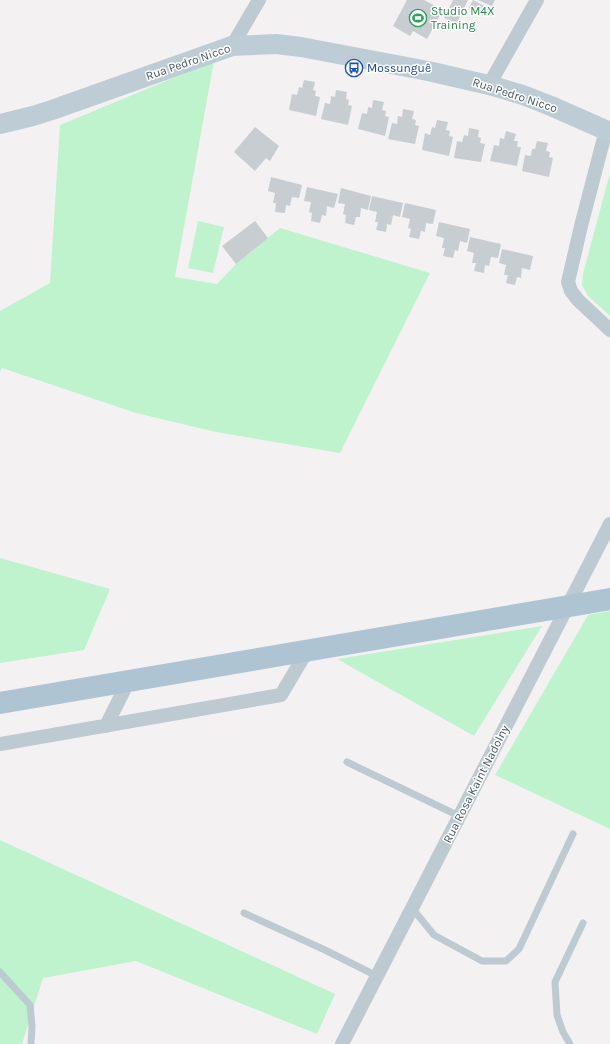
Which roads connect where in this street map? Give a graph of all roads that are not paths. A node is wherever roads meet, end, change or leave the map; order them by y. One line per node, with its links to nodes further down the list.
1 (259, 0): 3 (street)
2 (537, 0): 4 (street)
3 (232, 46): 4 (street, Rua Pedro Nicco); 5 (street, Rua Pedro Nicco)
4 (489, 85): 6 (street, Rua Pedro Nicco)
5 (0, 124)
6 (608, 131): 7 (street)
7 (610, 330)
8 (610, 524): 10 (street, Rua Rosa Kaint Nadolny)
9 (610, 599): 10 (main road)
10 (568, 606): 11 (main road); 17 (street, Rua Rosa Kaint Nadolny)
11 (307, 651): 12 (main road); 14 (street)
12 (128, 682): 13 (main road); 14 (street)
13 (0, 704)
14 (106, 726): 15 (street)
15 (0, 744)
16 (347, 762): 17 (lane)
17 (459, 816): 19 (street, Rua Rosa Kaint Nadolny)
18 (573, 834): 19 (lane)
19 (412, 908): 23 (street, Rua Rosa Kaint Nadolny)
20 (244, 914): 23 (lane)
21 (583, 923): 26 (lane)
22 (0, 972): 24 (lane)
23 (377, 976): 25 (street, Rua Rosa Kaint Nadolny)
24 (31, 1044)
25 (342, 1044)
26 (570, 1044)

